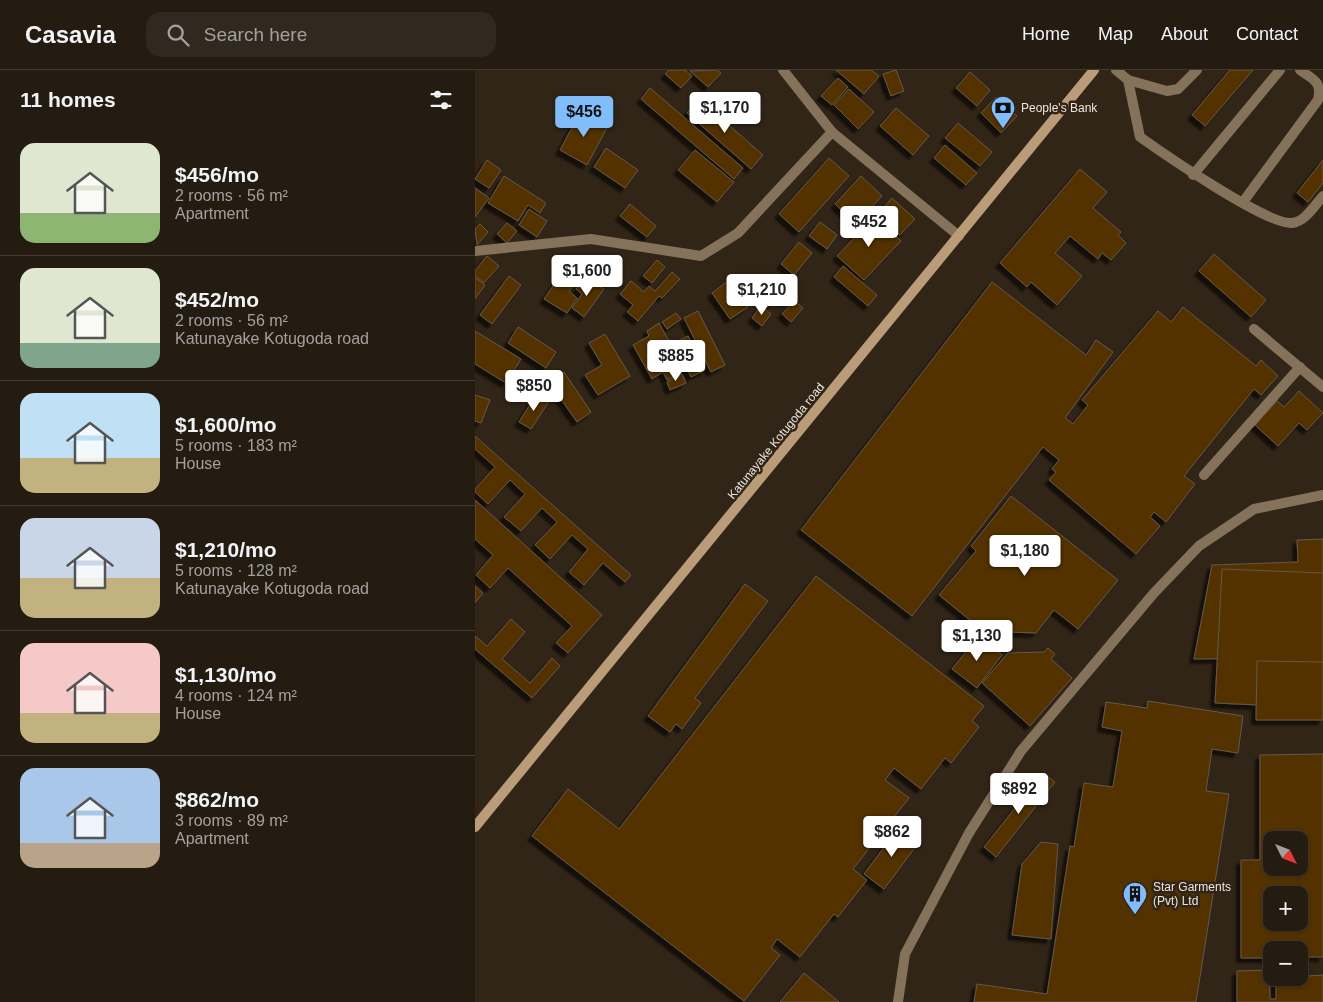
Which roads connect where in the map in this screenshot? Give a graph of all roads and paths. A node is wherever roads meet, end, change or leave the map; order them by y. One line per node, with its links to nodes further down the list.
1 (783, 70): 8 (street)
2 (1094, 70): 12 (main road, Katunayake Kotugoda road)
3 (1116, 70): 7 (street)
4 (1197, 70): 7 (street)
5 (1280, 70): 9 (street)
6 (1300, 70): 11 (street)
7 (1128, 80): 9 (street)
8 (832, 132): 12 (street); 13 (street)
9 (1193, 174): 11 (street)
10 (1323, 196): 11 (street)
11 (1243, 202)
12 (959, 236): 19 (main road, Katunayake Kotugoda road)
13 (475, 251)
14 (1254, 329): 15 (street)
15 (1300, 367): 16 (street); 17 (street)
16 (1323, 387)
17 (1204, 475)
18 (1323, 495): 20 (street)
19 (475, 827)
20 (898, 1002)

